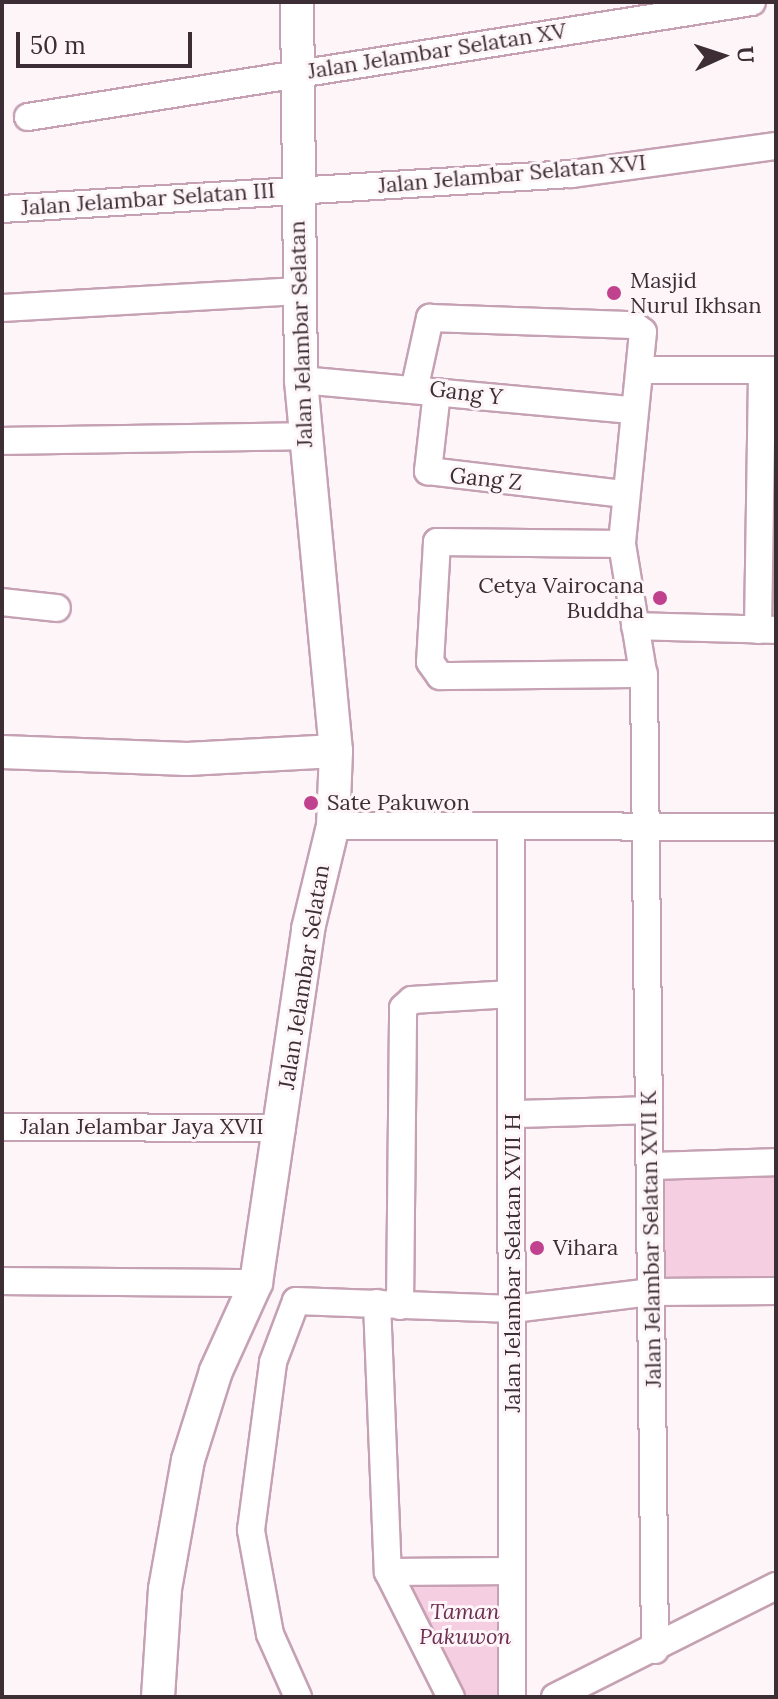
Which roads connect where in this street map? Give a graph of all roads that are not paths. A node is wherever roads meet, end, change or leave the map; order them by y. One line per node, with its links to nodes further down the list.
1 (297, 2): 3 (street, Jalan Jelambar Selatan)
2 (752, 2): 3 (street, Jalan Jelambar Selatan XV)
3 (295, 73): 4 (street, Jalan Jelambar Selatan XV); 6 (street, Jalan Jelambar Selatan)
4 (28, 117)
5 (776, 146): 6 (street, Jalan Jelambar Selatan XVI)
6 (295, 189): 7 (street, Jalan Jelambar Selatan III); 8 (street, Jalan Jelambar Selatan)
7 (2, 209)
8 (299, 291): 9 (street); 12 (street, Jalan Jelambar Selatan)
9 (2, 308)
10 (642, 370): 11 (street); 13 (street, Jalan Jelambar Selatan XVII K); 14 (street, Jalan Jelambar Selatan XVII K)
11 (769, 370): 22 (street)
12 (301, 380): 13 (street, Gang Y); 15 (street, Jalan Jelambar Selatan)
13 (426, 389): 14 (street, Gang Y); 17 (street, Gang Z)
14 (632, 410): 17 (street, Jalan Jelambar Selatan XVII K)
15 (304, 436): 16 (street); 24 (street, Jalan Jelambar Selatan)
16 (2, 441)
17 (623, 494): 18 (street, Jalan Jelambar Selatan XVII K)
18 (622, 544): 21 (street, Jalan Jelambar Selatan XVII K); 23 (street)
19 (2, 602): 20 (street)
20 (57, 608)
21 (635, 626): 22 (street); 23 (street, Jalan Jelambar Selatan XVII K)
22 (767, 630)
23 (644, 674): 28 (street, Jalan Jelambar Selatan XVII K)
24 (336, 751): 25 (street); 26 (street, Jalan Jelambar Selatan)
25 (2, 752)
26 (333, 826): 29 (street); 34 (street, Jalan Jelambar Selatan)
27 (776, 827): 28 (street)
28 (647, 828): 29 (street); 31 (street, Jalan Jelambar Selatan XVII K)
29 (511, 829): 30 (street, Jalan Jelambar Selatan XVII H)
30 (511, 994): 32 (street, Jalan Jelambar Selatan XVII H); 41 (street)
31 (648, 1110): 32 (street); 36 (street, Jalan Jelambar Selatan XVII K)
32 (514, 1114): 42 (street, Jalan Jelambar Selatan XVII H)
33 (2, 1127): 34 (street, Jalan Jelambar Jaya XVII)
34 (282, 1128): 38 (street, Jalan Jelambar Selatan)
35 (776, 1162): 36 (street)
36 (650, 1166): 40 (street, Jalan Jelambar Selatan XVII K)
37 (2, 1281): 38 (street)
38 (256, 1283): 47 (street, Jalan Jelambar Selatan)
39 (776, 1291): 40 (street)
40 (652, 1292): 42 (street); 46 (street, Jalan Jelambar Selatan XVII K)
41 (388, 1304): 42 (street); 44 (street); 48 (street)
42 (513, 1309): 43 (street, Jalan Jelambar Selatan XVII H)
43 (511, 1571): 44 (street); 50 (street, Jalan Jelambar Selatan XVII H)
44 (388, 1572): 49 (street)
45 (776, 1586): 46 (street)
46 (655, 1650): 51 (street)
47 (158, 1697)
48 (298, 1697)
49 (451, 1697)
50 (512, 1697)
51 (555, 1697)

